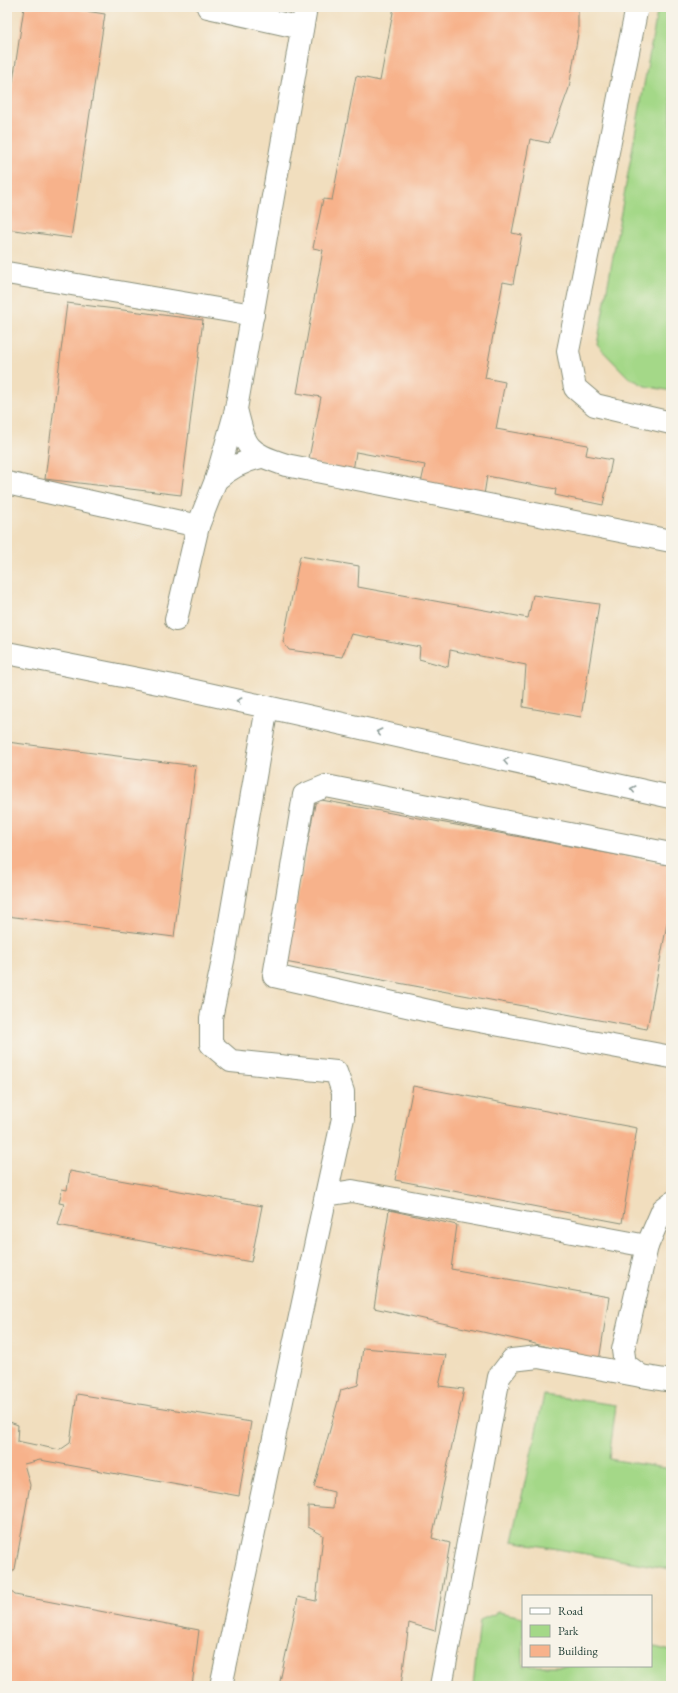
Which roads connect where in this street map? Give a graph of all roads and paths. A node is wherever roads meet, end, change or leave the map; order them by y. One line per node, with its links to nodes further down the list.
1 (208, 7): 3 (street)
2 (637, 7): 7 (street)
3 (304, 17): 5 (street)
4 (7, 273): 5 (street)
5 (253, 315): 6 (street)
6 (236, 409): 8 (street); 9 (street)
7 (671, 423)
8 (261, 457): 9 (street); 12 (street)
9 (216, 480): 11 (street)
10 (7, 483): 11 (street)
11 (198, 526): 13 (street)
12 (671, 541)
13 (176, 620)
14 (7, 653): 15 (street, one-way to 14)
15 (267, 707): 16 (street, one-way to 15); 19 (street)
16 (671, 797)
17 (671, 854): 18 (street)
18 (671, 1057)
19 (326, 1195): 21 (street); 24 (street)
20 (671, 1203): 21 (street)
21 (647, 1246): 22 (street)
22 (641, 1376): 23 (street); 25 (street)
23 (671, 1381)
24 (221, 1686)
25 (441, 1686)

